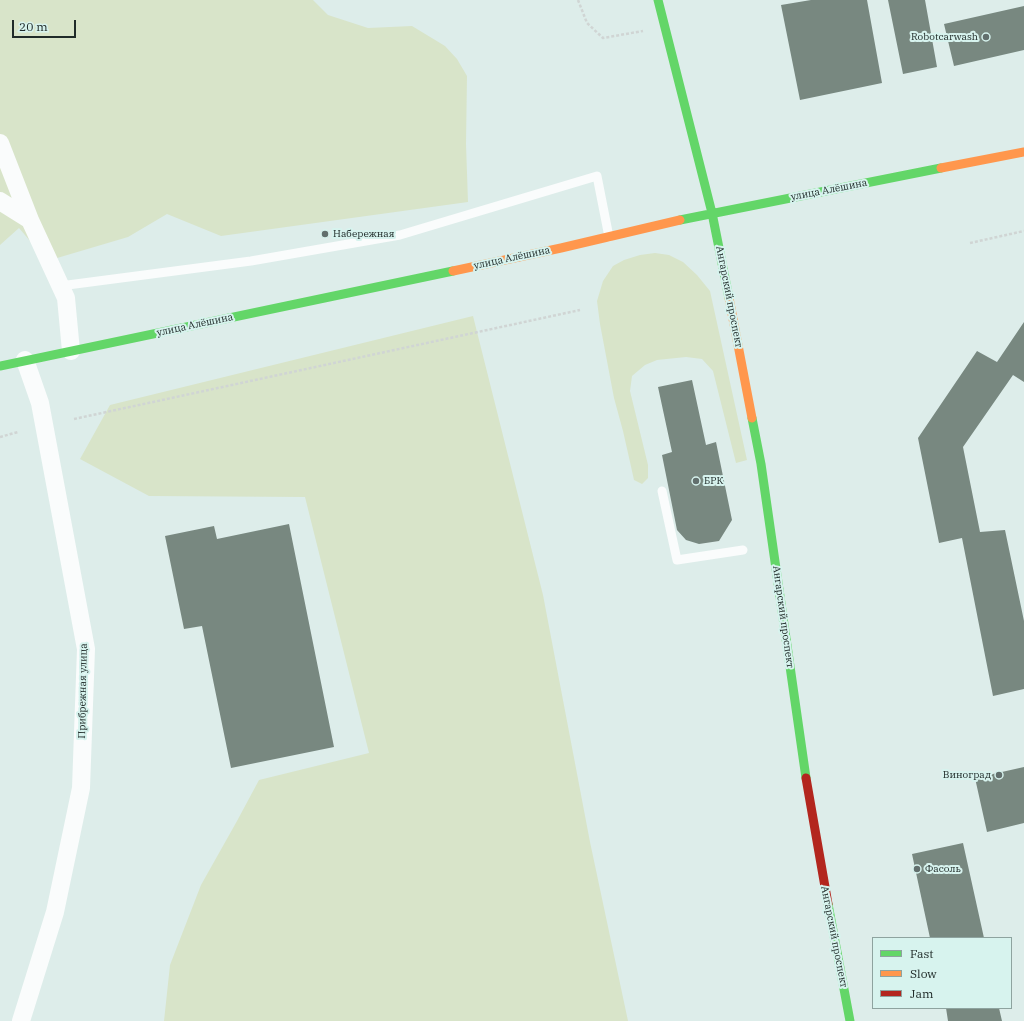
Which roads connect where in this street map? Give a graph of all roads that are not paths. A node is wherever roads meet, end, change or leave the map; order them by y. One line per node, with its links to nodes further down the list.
1 (658, 0): 5 (street, Ангарский проспект)
2 (0, 143): 6 (street)
3 (1024, 152): 5 (street, улица Алёшина)
4 (0, 201): 6 (street)
5 (712, 213): 7 (street, улица Алёшина); 15 (street, Ангарский проспект)
6 (30, 220): 8 (street)
7 (609, 237): 8 (lane); 9 (street, улица Алёшина)
8 (60, 286): 9 (street)
9 (71, 351): 10 (street, улица Алёшина)
10 (25, 360): 11 (street, улица Алёшина); 14 (street, Прибрежная улица)
11 (0, 366)
12 (662, 491): 13 (lane)
13 (743, 550)
14 (22, 1021)
15 (850, 1021)

